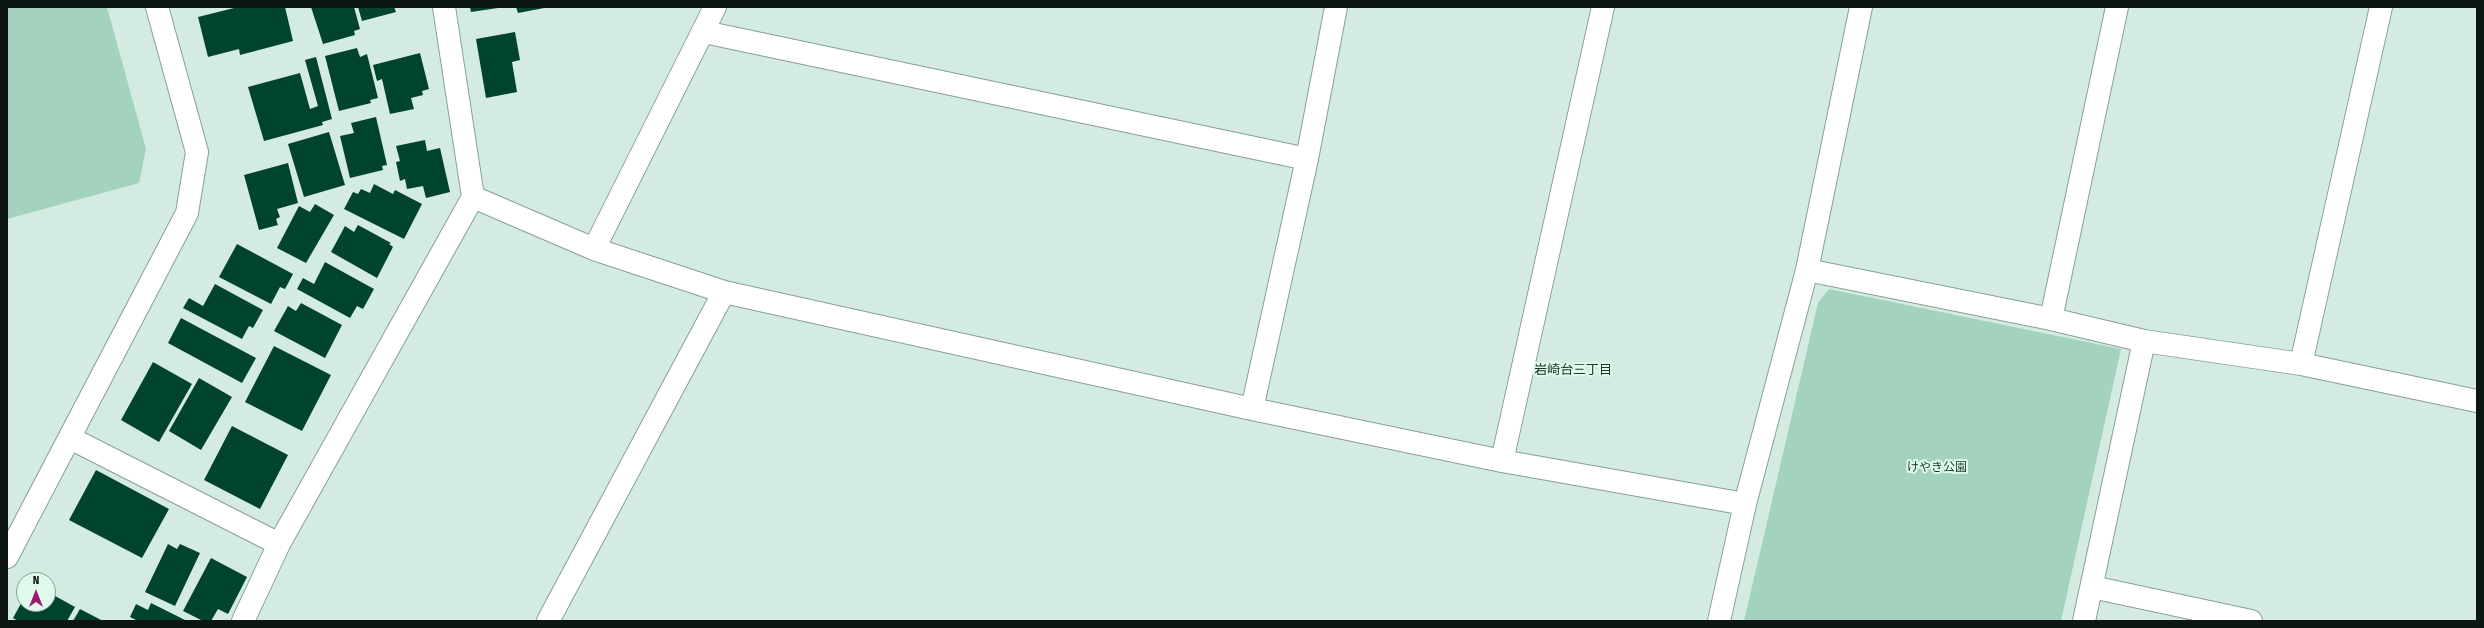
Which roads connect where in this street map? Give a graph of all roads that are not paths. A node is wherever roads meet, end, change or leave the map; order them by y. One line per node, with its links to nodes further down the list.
1 (157, 7): 20 (street)
2 (444, 7): 11 (street)
3 (715, 7): 9 (street)
4 (1336, 7): 10 (street)
5 (1603, 7): 21 (street)
6 (1861, 7): 13 (street)
7 (2117, 7): 15 (street)
8 (2381, 7): 17 (street)
9 (704, 32): 10 (street); 12 (street)
10 (1307, 159): 19 (street)
11 (473, 197): 12 (street); 23 (street)
12 (594, 249): 14 (street)
13 (1808, 270): 15 (street); 22 (street)
14 (724, 292): 19 (street); 27 (street)
15 (2051, 319): 16 (street)
16 (2144, 341): 17 (street); 25 (street)
17 (2301, 364): 18 (street)
18 (2477, 401)
19 (1252, 409): 21 (street)
20 (70, 438): 23 (street); 24 (street)
21 (1502, 461): 22 (street)
22 (1744, 504): 28 (street)
23 (279, 544): 26 (street)
24 (7, 557)
25 (2092, 587): 29 (street); 30 (street)
26 (243, 621)
27 (548, 621)
28 (1719, 621)
29 (2084, 621)
30 (2251, 621)

